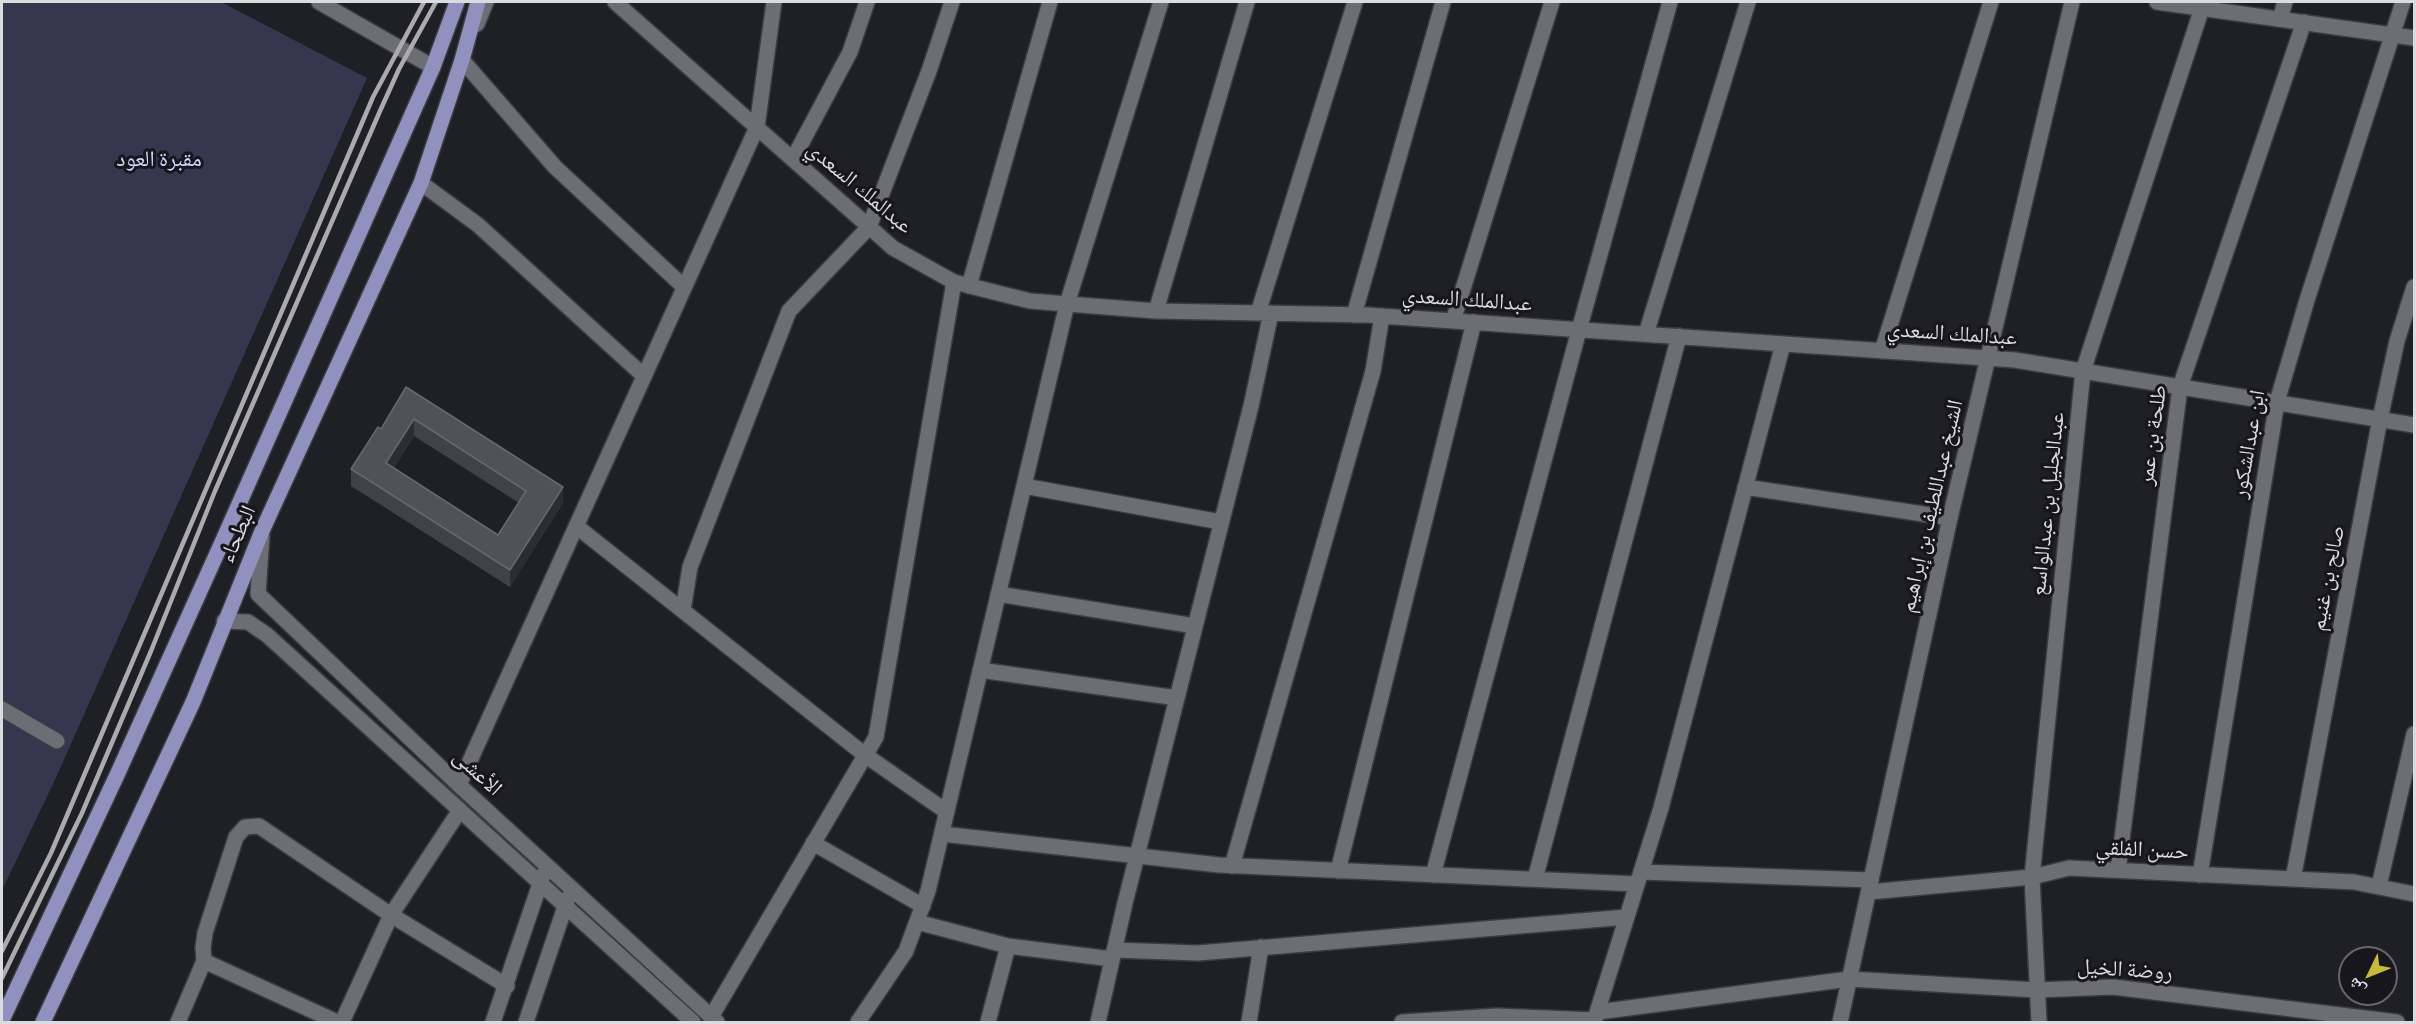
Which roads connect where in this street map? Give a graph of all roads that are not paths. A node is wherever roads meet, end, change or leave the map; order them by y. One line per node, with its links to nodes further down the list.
1 (319, 2): 29 (street)
2 (458, 2): 29 (main road, البطحاء)
3 (478, 2): 28 (main road, البطحاء)
4 (486, 2): 28 (street, البطحاء)
5 (615, 2): 30 (street, عبدالملك السعدي)
6 (774, 2): 30 (street)
7 (867, 2): 31 (street)
8 (952, 2): 33 (street)
9 (1050, 2): 36 (street)
10 (1161, 2): 38 (street)
11 (1246, 2): 39 (street)
12 (1355, 2): 40 (street)
13 (1443, 2): 41 (street)
14 (1552, 2): 43 (street)
15 (1670, 2): 45 (street)
16 (1748, 2): 46 (street)
17 (1991, 2): 49 (street)
18 (2072, 2): 50 (street, الشيخ عبداللطيف بن إبراهيم)
19 (2157, 2): 22 (street)
20 (2285, 2): 24 (street)
21 (2403, 2): 26 (street, ابن عبدالشكور)
22 (2180, 3): 23 (street)
23 (2202, 8): 24 (street); 51 (street, عبدالجليل بن عبدالواسع)
24 (2280, 19): 25 (street)
25 (2304, 22): 26 (street); 53 (street, طلحة بن عمر)
26 (2394, 35): 27 (street); 54 (street, ابن عبدالشكور)
27 (2415, 38)
28 (462, 60): 32 (main road, البطحاء); 35 (street)
29 (433, 67): 107 (main road, البطحاء)
30 (757, 127): 31 (street, عبدالملك السعدي); 35 (street)
31 (793, 159): 33 (street, عبدالملك السعدي)
32 (421, 183): 52 (street); 62 (main road, البطحاء)
33 (870, 227): 34 (street, عبدالملك السعدي); 64 (street)
34 (954, 282): 36 (street, عبدالملك السعدي); 72 (street)
35 (684, 286): 52 (street)
36 (969, 286): 38 (street, عبدالملك السعدي)
37 (2415, 287): 55 (street, صالح بن غنيم)
38 (1067, 304): 39 (street, عبدالملك السعدي); 57 (street)
39 (1156, 311): 40 (street, عبدالملك السعدي)
40 (1264, 313): 41 (street, عبدالملك السعدي); 60 (street)
41 (1354, 315): 42 (street, عبدالملك السعدي)
42 (1382, 316): 43 (street, عبدالملك السعدي); 80 (street)
43 (1453, 321): 44 (street, عبدالملك السعدي)
44 (1474, 322): 45 (street, عبدالملك السعدي); 82 (street)
45 (1579, 330): 46 (street, عبدالملك السعدي); 84 (street)
46 (1646, 334): 47 (street, عبدالملك السعدي)
47 (1679, 336): 48 (street, عبدالملك السعدي); 87 (street)
48 (1784, 344): 49 (street, عبدالملك السعدي); 58 (street)
49 (1882, 351): 50 (street, عبدالملك السعدي)
50 (1989, 358): 51 (street, عبدالملك السعدي); 59 (street, الشيخ عبداللطيف بن إبراهيم)
51 (2083, 371): 53 (street, عبدالملك السعدي); 85 (street, عبدالجليل بن عبدالواسع)
52 (644, 376): 61 (street)
53 (2180, 387): 54 (street, عبدالملك السعدي); 81 (street, طلحة بن عمر)
54 (2277, 402): 55 (street, عبدالملك السعدي); 83 (street, ابن عبدالشكور)
55 (2380, 419): 56 (street, عبدالملك السعدي); 88 (street, صالح بن غنيم)
56 (2415, 425)
57 (1024, 486): 60 (street); 63 (street)
58 (1745, 487): 59 (street); 86 (street)
59 (1950, 518): 90 (street, الشيخ عبداللطيف بن إبراهيم)
60 (1221, 522): 66 (street)
61 (576, 526): 64 (street); 73 (street)
62 (262, 531): 65 (main road, البطحاء); 73 (street, الأعشى)
63 (998, 594): 66 (street); 67 (street)
64 (683, 610): 72 (street)
65 (224, 621): 74 (street, الأعشى); 109 (main road, البطحاء)
66 (1195, 626): 68 (street)
67 (980, 670): 68 (street); 75 (street)
68 (1177, 698): 78 (street)
69 (2, 709): 71 (street)
70 (2415, 734): 91 (street)
71 (57, 741)
72 (865, 755): 75 (street); 77 (street)
73 (459, 785): 79 (street, الأعشى)
74 (460, 810): 89 (street, الأعشى); 96 (street)
75 (947, 812): 76 (street)
76 (942, 834): 78 (street, حسن الفلقي); 95 (street)
77 (813, 843): 95 (street); 108 (street)
78 (1137, 854): 80 (street, حسن الفلقي); 101 (street)
79 (546, 865): 89 (street); 92 (street, الأعشى)
80 (1232, 866): 82 (street, حسن الفلقي)
81 (2118, 870): 83 (street, حسن الفلقي); 85 (street, حسن الفلقي)
82 (1338, 871): 84 (street, حسن الفلقي)
83 (2200, 874): 88 (street, حسن الفلقي)
84 (1432, 875): 87 (street, حسن الفلقي)
85 (2032, 877): 90 (street, حسن الفلقي); 105 (street, عبدالجليل بن عبدالواسع)
86 (1639, 878): 87 (street, حسن الفلقي); 90 (street, حسن الفلقي); 97 (street)
87 (1535, 879)
88 (2293, 879): 91 (street, حسن الفلقي)
89 (540, 882): 94 (street, الأعشى); 104 (street)
90 (1870, 886): 103 (street, الشيخ عبداللطيف بن إبراهيم)
91 (2379, 886): 93 (street, حسن الفلقي)
92 (571, 888): 94 (street); 108 (street, الأعشى)
93 (2415, 894)
94 (566, 906): 113 (street); 114 (street, الأعشى)
95 (923, 906): 98 (street)
96 (391, 915): 102 (street); 104 (street); 111 (street)
97 (1627, 917): 100 (street); 106 (street)
98 (917, 922): 99 (street); 115 (street)
99 (1008, 946): 101 (street); 116 (street)
100 (1261, 947): 101 (street); 118 (street)
101 (1113, 954): 117 (street)
102 (204, 961): 110 (street); 111 (street)
103 (1850, 979): 105 (street, روضة الخيل); 106 (street, روضة الخيل); 120 (street, الشيخ عبداللطيف بن إبراهيم)
104 (507, 986): 112 (street)
105 (2037, 990): 121 (street, عبدالجليل بن عبدالواسع); 122 (street, روضة الخيل)
106 (1596, 1018): 119 (street, روضة الخيل)
107 (2, 1020)
108 (714, 1020)
109 (43, 1023)
110 (178, 1023)
111 (340, 1023)
112 (493, 1023)
113 (526, 1023)
114 (693, 1023)
115 (858, 1023)
116 (988, 1023)
117 (1098, 1023)
118 (1249, 1023)
119 (1402, 1023)
120 (1840, 1023)
121 (2039, 1023)
122 (2397, 1023)

